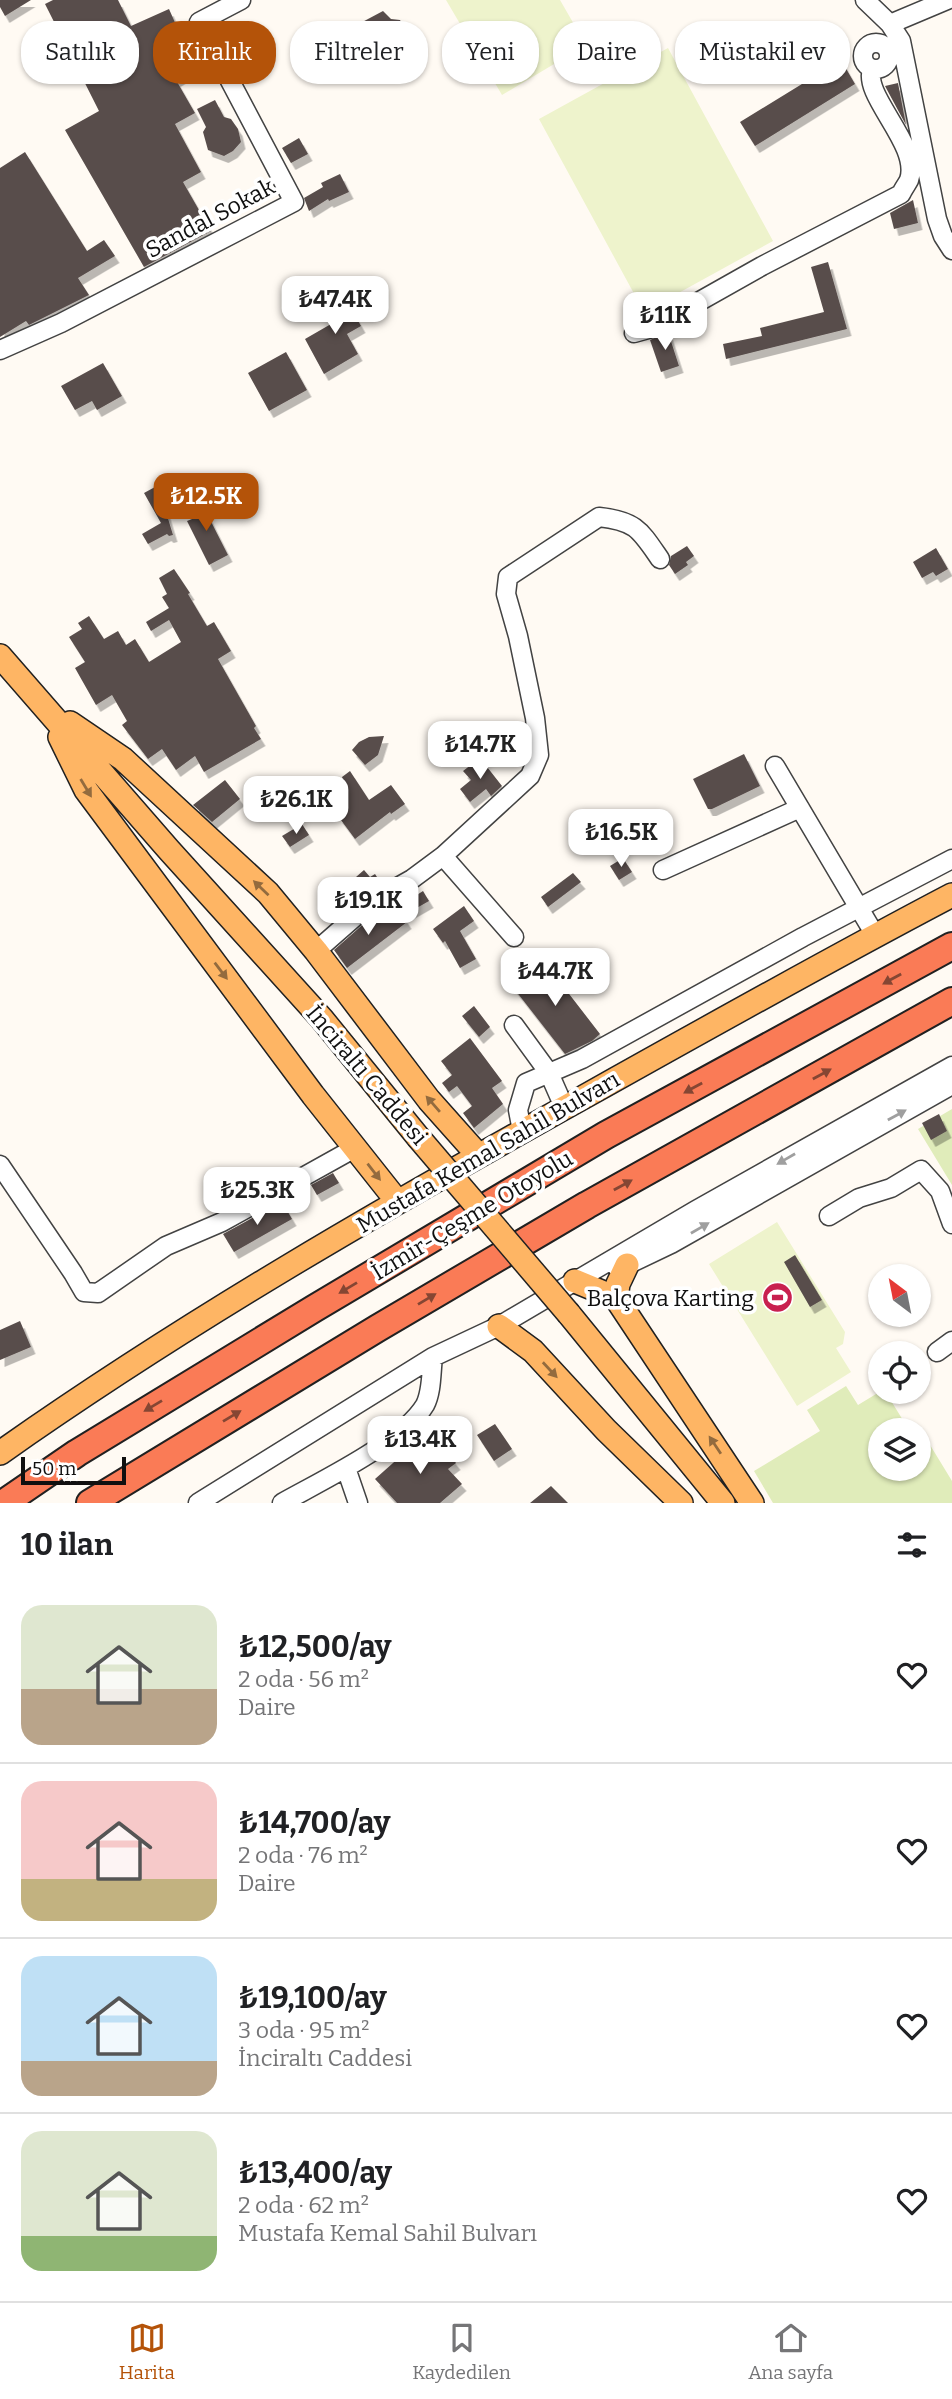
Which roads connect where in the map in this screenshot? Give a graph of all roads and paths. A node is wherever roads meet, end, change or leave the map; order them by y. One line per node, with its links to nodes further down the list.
1 (241, 0): 8 (street, Sandal Sokak)
2 (865, 0): 4 (street)
3 (947, 0): 4 (street)
4 (890, 24): 5 (street)
5 (896, 50): 6 (street); 7 (street)
6 (952, 250)
7 (634, 332)
8 (0, 350)
9 (660, 559): 14 (street)
10 (0, 656): 11 (main road, İnciraltı Caddesi)
11 (44, 706): 22 (main road, one-way to 11); 30 (main road, one-way to 30); 49 (main road, İnciraltı Caddesi, bridge)
12 (775, 766): 13 (street)
13 (800, 808): 16 (street); 18 (street)
14 (443, 856): 20 (street); 22 (street)
15 (952, 859): 18 (street)
16 (663, 870)
17 (952, 895): 19 (main road, Mustafa Kemal Sahil Bulvarı)
18 (859, 908): 19 (street); 26 (street)
19 (875, 935): 28 (main road, Mustafa Kemal Sahil Bulvarı)
20 (514, 937)
21 (952, 946): 43 (highway, İzmir-Çeşme Otoyolu, one-way to 43)
22 (316, 951): 31 (main road, one-way to 22)
23 (952, 1001): 44 (highway, one-way to 23)
24 (514, 1025): 26 (street)
25 (952, 1066): 37 (street, one-way to 37)
26 (548, 1073): 28 (street); 29 (street)
27 (952, 1085): 36 (street, one-way to 27)
28 (565, 1107): 29 (main road, Mustafa Kemal Sahil Bulvarı)
29 (522, 1131): 31 (main road, Mustafa Kemal Sahil Bulvarı)
30 (355, 1148): 32 (street); 33 (main road, one-way to 33)
31 (478, 1155): 33 (main road, Mustafa Kemal Sahil Bulvarı)
32 (0, 1165)
33 (397, 1201): 41 (main road, Mustafa Kemal Sahil Bulvarı)
34 (829, 1216): 35 (street)
35 (952, 1224)
36 (627, 1265): 37 (street); 38 (main road)
37 (584, 1276): 38 (main road); 39 (street)
38 (616, 1298): 50 (main road, one-way to 38)
39 (499, 1326): 40 (street); 48 (main road, one-way to 48)
40 (433, 1357): 42 (street); 45 (street)
41 (0, 1453)
42 (346, 1468): 46 (street); 47 (street)
43 (5, 1503)
44 (90, 1503)
45 (198, 1503)
46 (282, 1503)
47 (358, 1503)
48 (681, 1503)
49 (723, 1503)
50 (752, 1503)

